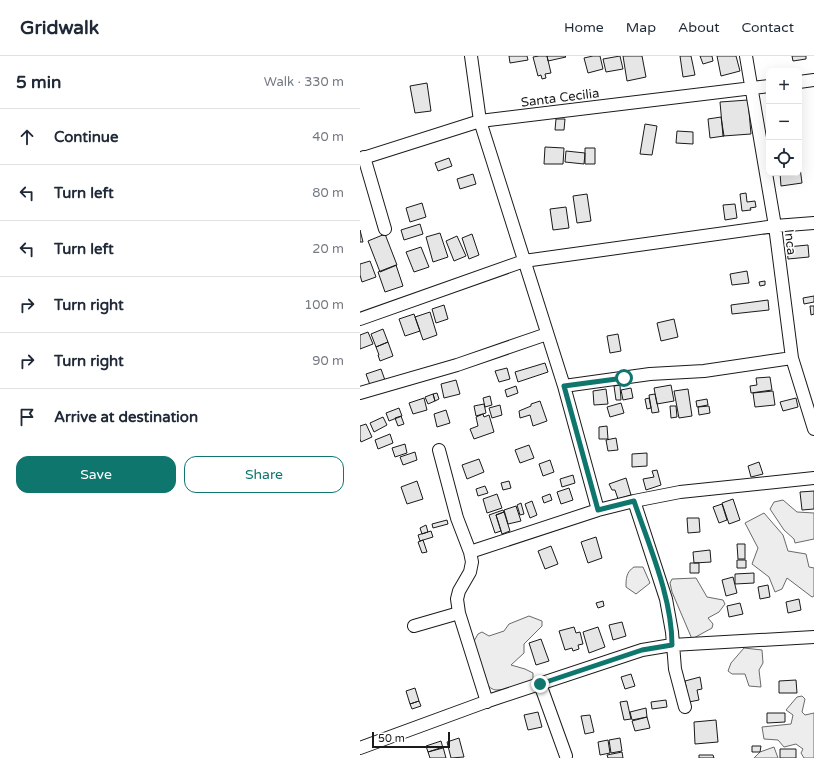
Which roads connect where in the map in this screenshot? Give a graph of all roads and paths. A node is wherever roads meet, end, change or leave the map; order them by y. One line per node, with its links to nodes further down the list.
1 (471, 56): 7 (street)
2 (746, 56): 6 (street, Inca)
3 (814, 80): 4 (street)
4 (802, 82)
5 (766, 86): 6 (street, Santa Cecilia)
6 (752, 88): 7 (street, Santa Cecilia); 10 (street, Inca)
7 (480, 121): 8 (street, Santa Cecilia); 12 (street)
8 (362, 158): 11 (street)
9 (814, 223): 10 (street)
10 (775, 226): 12 (street); 15 (street, Inca)
11 (385, 229)
12 (524, 260): 13 (street); 14 (street)
13 (360, 319)
14 (548, 334): 16 (street); 17 (street)
15 (792, 358): 16 (street); 18 (street, Inca)
16 (564, 386): 22 (street)
17 (360, 393)
18 (814, 429)
19 (440, 450): 23 (street)
20 (814, 478): 21 (street)
21 (634, 501): 22 (street); 27 (street)
22 (598, 510): 23 (street)
23 (470, 552): 24 (street)
24 (459, 613): 25 (street); 29 (street)
25 (414, 626)
26 (814, 637): 27 (street)
27 (672, 645): 28 (street); 30 (street)
28 (540, 684): 29 (street); 32 (street)
29 (487, 702): 31 (street)
30 (685, 708)
31 (360, 748)
32 (566, 756)

